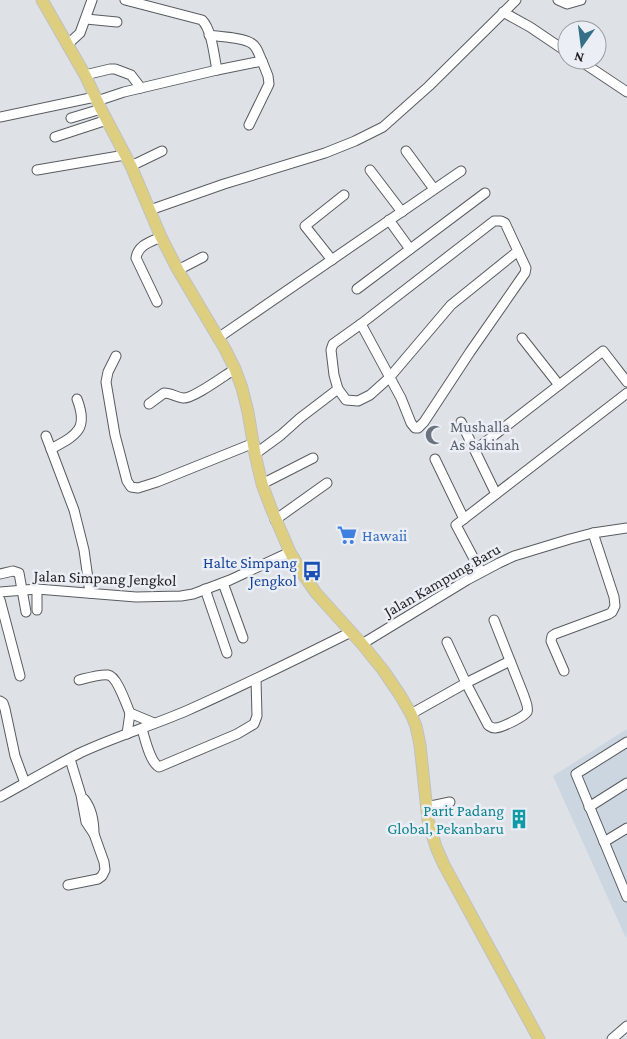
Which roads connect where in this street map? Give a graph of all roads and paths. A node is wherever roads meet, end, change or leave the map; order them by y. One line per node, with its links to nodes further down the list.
1 (42, 0): 11 (main road)
2 (92, 0): 8 (street)
3 (124, 0): 10 (street)
4 (558, 0): 5 (street)
5 (581, 0)
6 (512, 1): 7 (street)
7 (503, 12): 12 (street); 34 (street)
8 (86, 19): 9 (street); 11 (street)
9 (117, 22)
10 (210, 35): 13 (street); 14 (street)
11 (67, 45): 16 (main road)
12 (557, 45)
13 (262, 61): 14 (street); 23 (street)
14 (217, 70): 17 (street)
15 (594, 70): 18 (street)
16 (85, 75): 17 (street); 19 (main road)
17 (141, 88): 19 (street)
18 (627, 92)
19 (98, 102): 20 (street); 21 (street); 22 (main road)
20 (0, 117)
21 (71, 118)
22 (106, 120): 24 (street); 27 (main road)
23 (249, 125)
24 (55, 137)
25 (406, 150): 31 (street)
26 (162, 151): 27 (street)
27 (128, 161): 28 (street); 34 (main road)
28 (37, 170)
29 (370, 170): 35 (street)
30 (461, 171): 31 (street)
31 (434, 189): 35 (street)
32 (485, 193): 38 (street)
33 (344, 195): 41 (street)
34 (150, 210): 37 (main road)
35 (402, 212): 36 (street)
36 (390, 220): 38 (street); 41 (street)
37 (161, 237): 42 (main road); 44 (street)
38 (410, 249): 43 (street)
39 (518, 251): 45 (street); 50 (street); 50 (street)
40 (203, 257): 42 (street)
41 (332, 260): 46 (street)
42 (178, 270): 46 (main road)
43 (357, 289)
44 (157, 302)
45 (361, 324): 50 (street); 53 (street)
46 (218, 338): 49 (main road)
47 (522, 338): 52 (street)
48 (116, 356): 60 (street)
49 (235, 369): 56 (street); 60 (main road)
50 (389, 378): 53 (street)
51 (627, 382): 52 (street)
52 (559, 385): 61 (street)
53 (338, 389): 60 (street)
54 (627, 393): 66 (street)
55 (77, 399): 59 (street)
56 (149, 404)
57 (461, 422): 61 (street)
58 (46, 436): 59 (street)
59 (51, 449): 79 (street)
60 (255, 449): 65 (main road)
61 (475, 450): 66 (street)
62 (313, 458): 65 (street)
63 (435, 459): 67 (street)
64 (327, 483): 68 (street)
65 (262, 484): 68 (main road)
66 (496, 494): 67 (street)
67 (464, 519): 72 (street)
68 (275, 520): 71 (main road)
69 (627, 528): 70 (street, Jalan Kampung Baru)
70 (593, 533): 72 (street, Jalan Kampung Baru); 90 (street)
71 (290, 552): 74 (street, Jalan Simpang Jengkol); 84 (main road)
72 (481, 572): 87 (street, Jalan Kampung Baru)
73 (0, 574): 77 (street)
74 (223, 583): 76 (street, Jalan Simpang Jengkol); 85 (street)
75 (37, 589): 77 (street, Jalan Simpang Jengkol); 79 (street, Jalan Simpang Jengkol); 81 (street)
76 (205, 589): 79 (street, Jalan Simpang Jengkol); 88 (street)
77 (22, 590): 78 (street, Jalan Simpang Jengkol); 82 (street)
78 (0, 592)
79 (90, 593)
80 (0, 600): 91 (street)
81 (36, 610)
82 (26, 612)
83 (494, 620): 89 (street)
84 (351, 632): 87 (main road); 92 (street)
85 (243, 638)
86 (447, 642): 94 (street)
87 (362, 644): 97 (main road)
88 (227, 653)
89 (510, 661): 94 (street); 94 (street)
90 (564, 671)
91 (20, 676)
92 (256, 679): 98 (street); 99 (street)
93 (80, 680): 96 (street)
94 (466, 683): 97 (street)
95 (0, 701): 103 (street)
96 (130, 713): 98 (street); 100 (street)
97 (411, 714): 108 (main road)
98 (154, 724): 99 (street)
99 (142, 729): 100 (street)
100 (127, 734): 102 (street)
101 (627, 742): 107 (street)
102 (70, 759): 103 (street); 112 (street)
103 (25, 783): 105 (street)
104 (627, 783): 107 (street)
105 (0, 797)
106 (450, 802): 108 (street)
107 (589, 806): 110 (street)
108 (426, 807): 115 (main road)
109 (627, 828): 110 (street)
110 (604, 842): 111 (street)
111 (624, 881): 113 (street)
112 (68, 885)
113 (627, 897)
114 (627, 1026): 116 (street)
115 (535, 1037)
116 (612, 1039)

